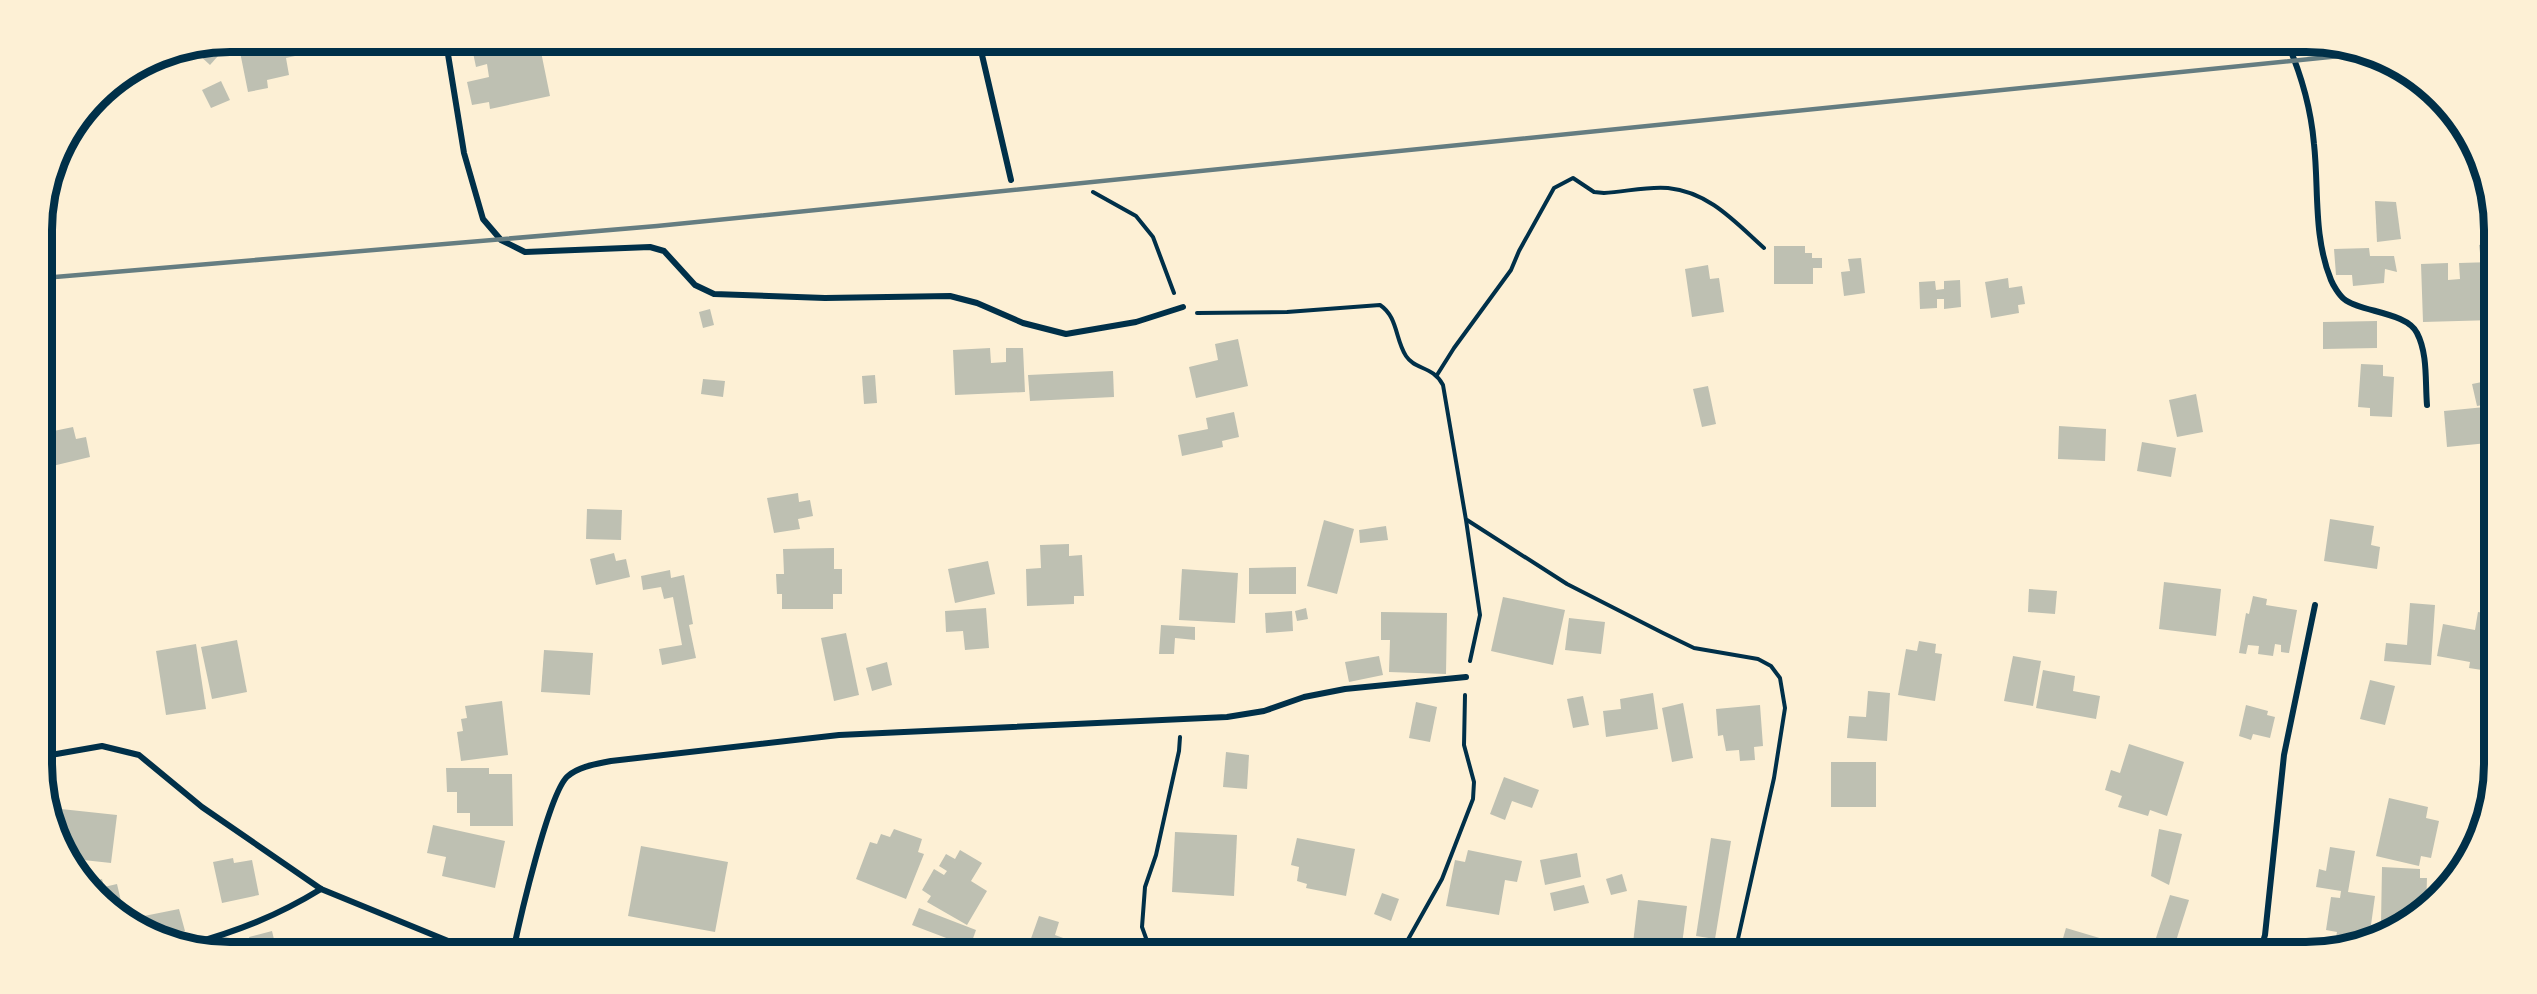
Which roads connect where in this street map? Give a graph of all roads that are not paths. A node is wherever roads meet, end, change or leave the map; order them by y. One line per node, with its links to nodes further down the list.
1 (448, 52): 5 (street)
2 (981, 52): 4 (street)
3 (2290, 52): 6 (street)
4 (1011, 180)
5 (1184, 307)
6 (2427, 405)
7 (2316, 605): 12 (street)
8 (1466, 677): 14 (street)
9 (52, 755): 10 (street)
10 (321, 889): 11 (street); 13 (street)
11 (208, 940)
12 (2263, 941)
13 (450, 942)
14 (515, 942)

